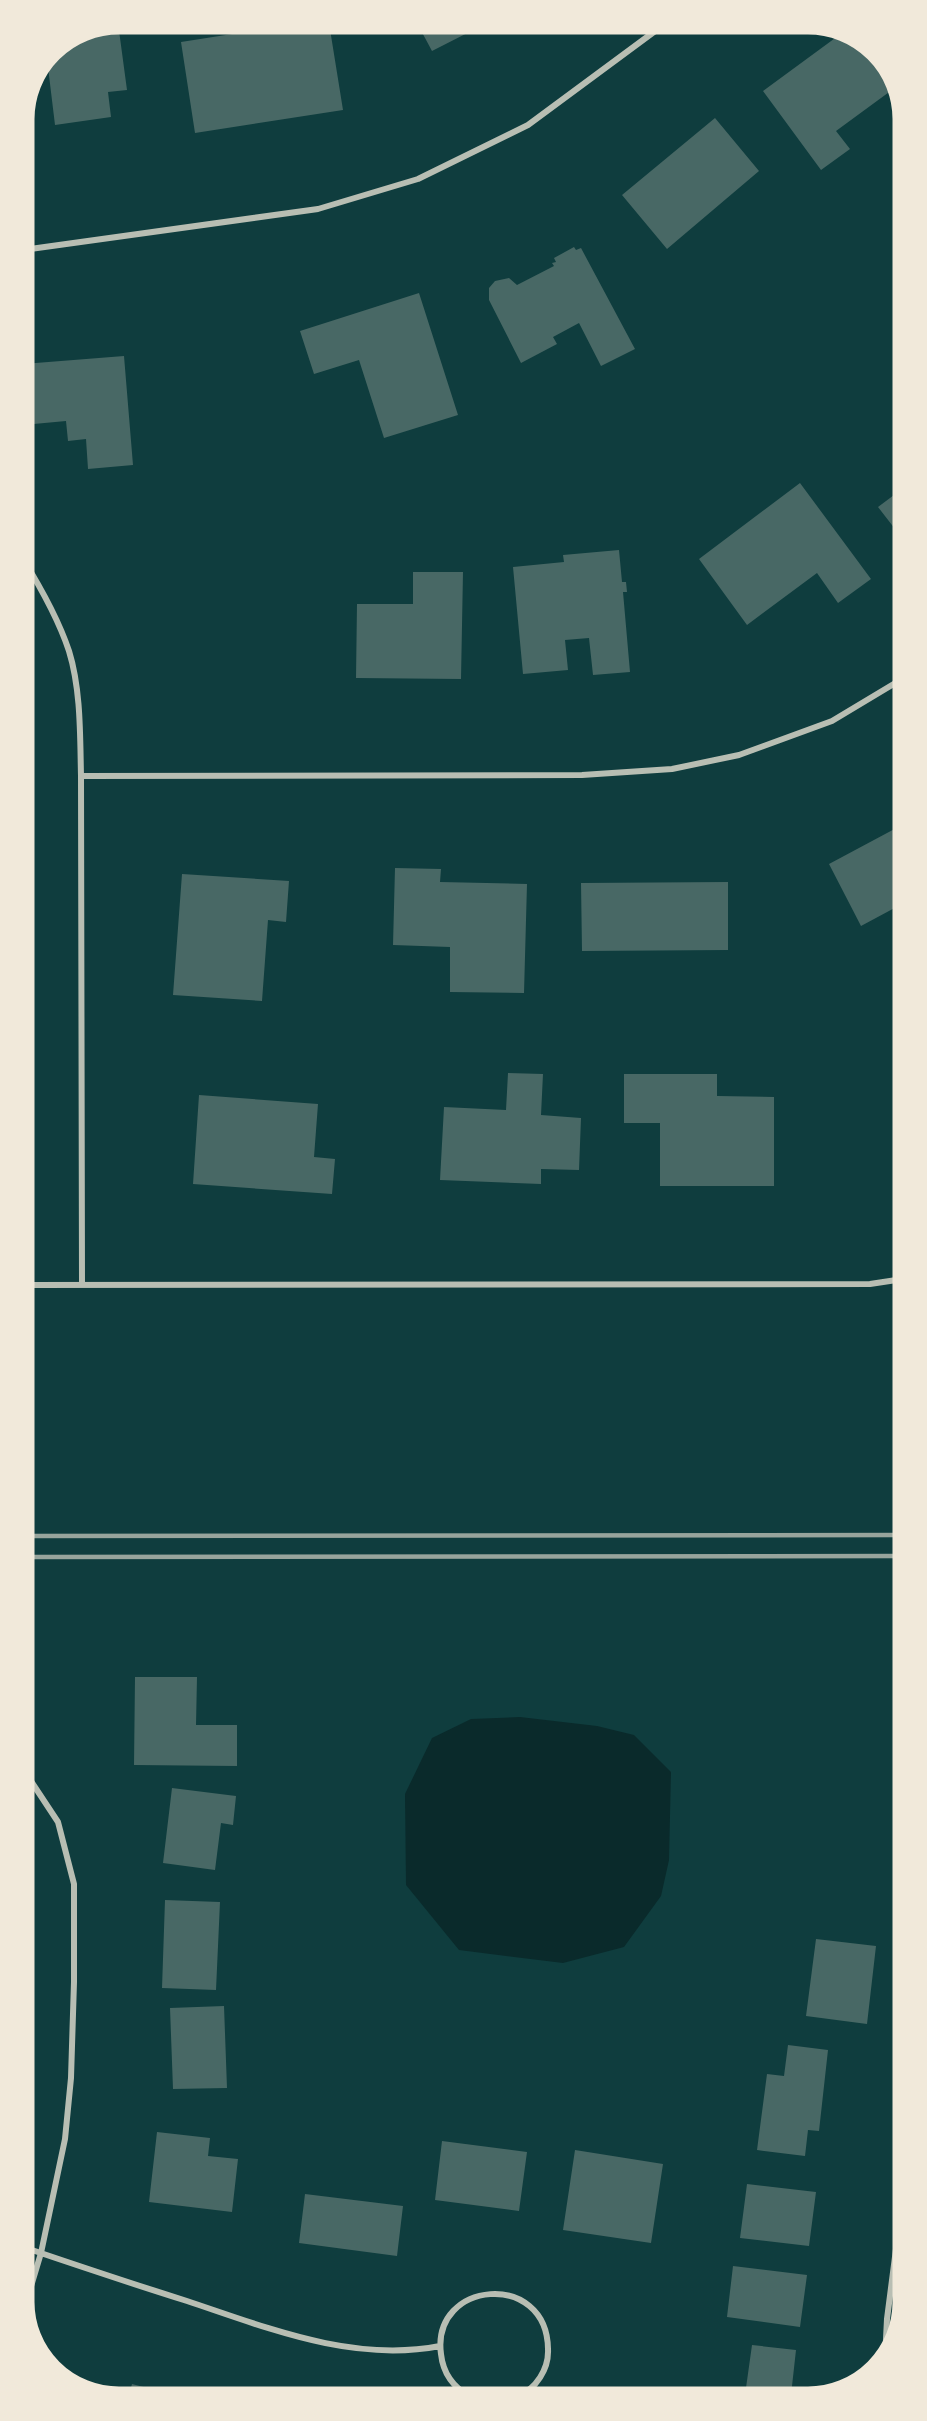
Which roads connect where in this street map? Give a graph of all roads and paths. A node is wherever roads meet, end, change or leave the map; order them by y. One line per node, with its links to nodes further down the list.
1 (652, 33): 2 (street)
2 (33, 249)
3 (33, 575): 5 (street)
4 (894, 685): 5 (street)
5 (81, 776): 8 (street)
6 (894, 1280): 8 (street)
7 (33, 1285): 8 (street)
8 (82, 1285)
9 (33, 1784): 11 (street)
10 (33, 2250): 11 (street)
11 (41, 2253): 13 (street); 15 (street)
12 (894, 2265): 14 (street)
13 (33, 2280)
14 (886, 2337)
15 (440, 2346): 16 (street); 17 (street)
16 (458, 2388)
17 (530, 2388)

